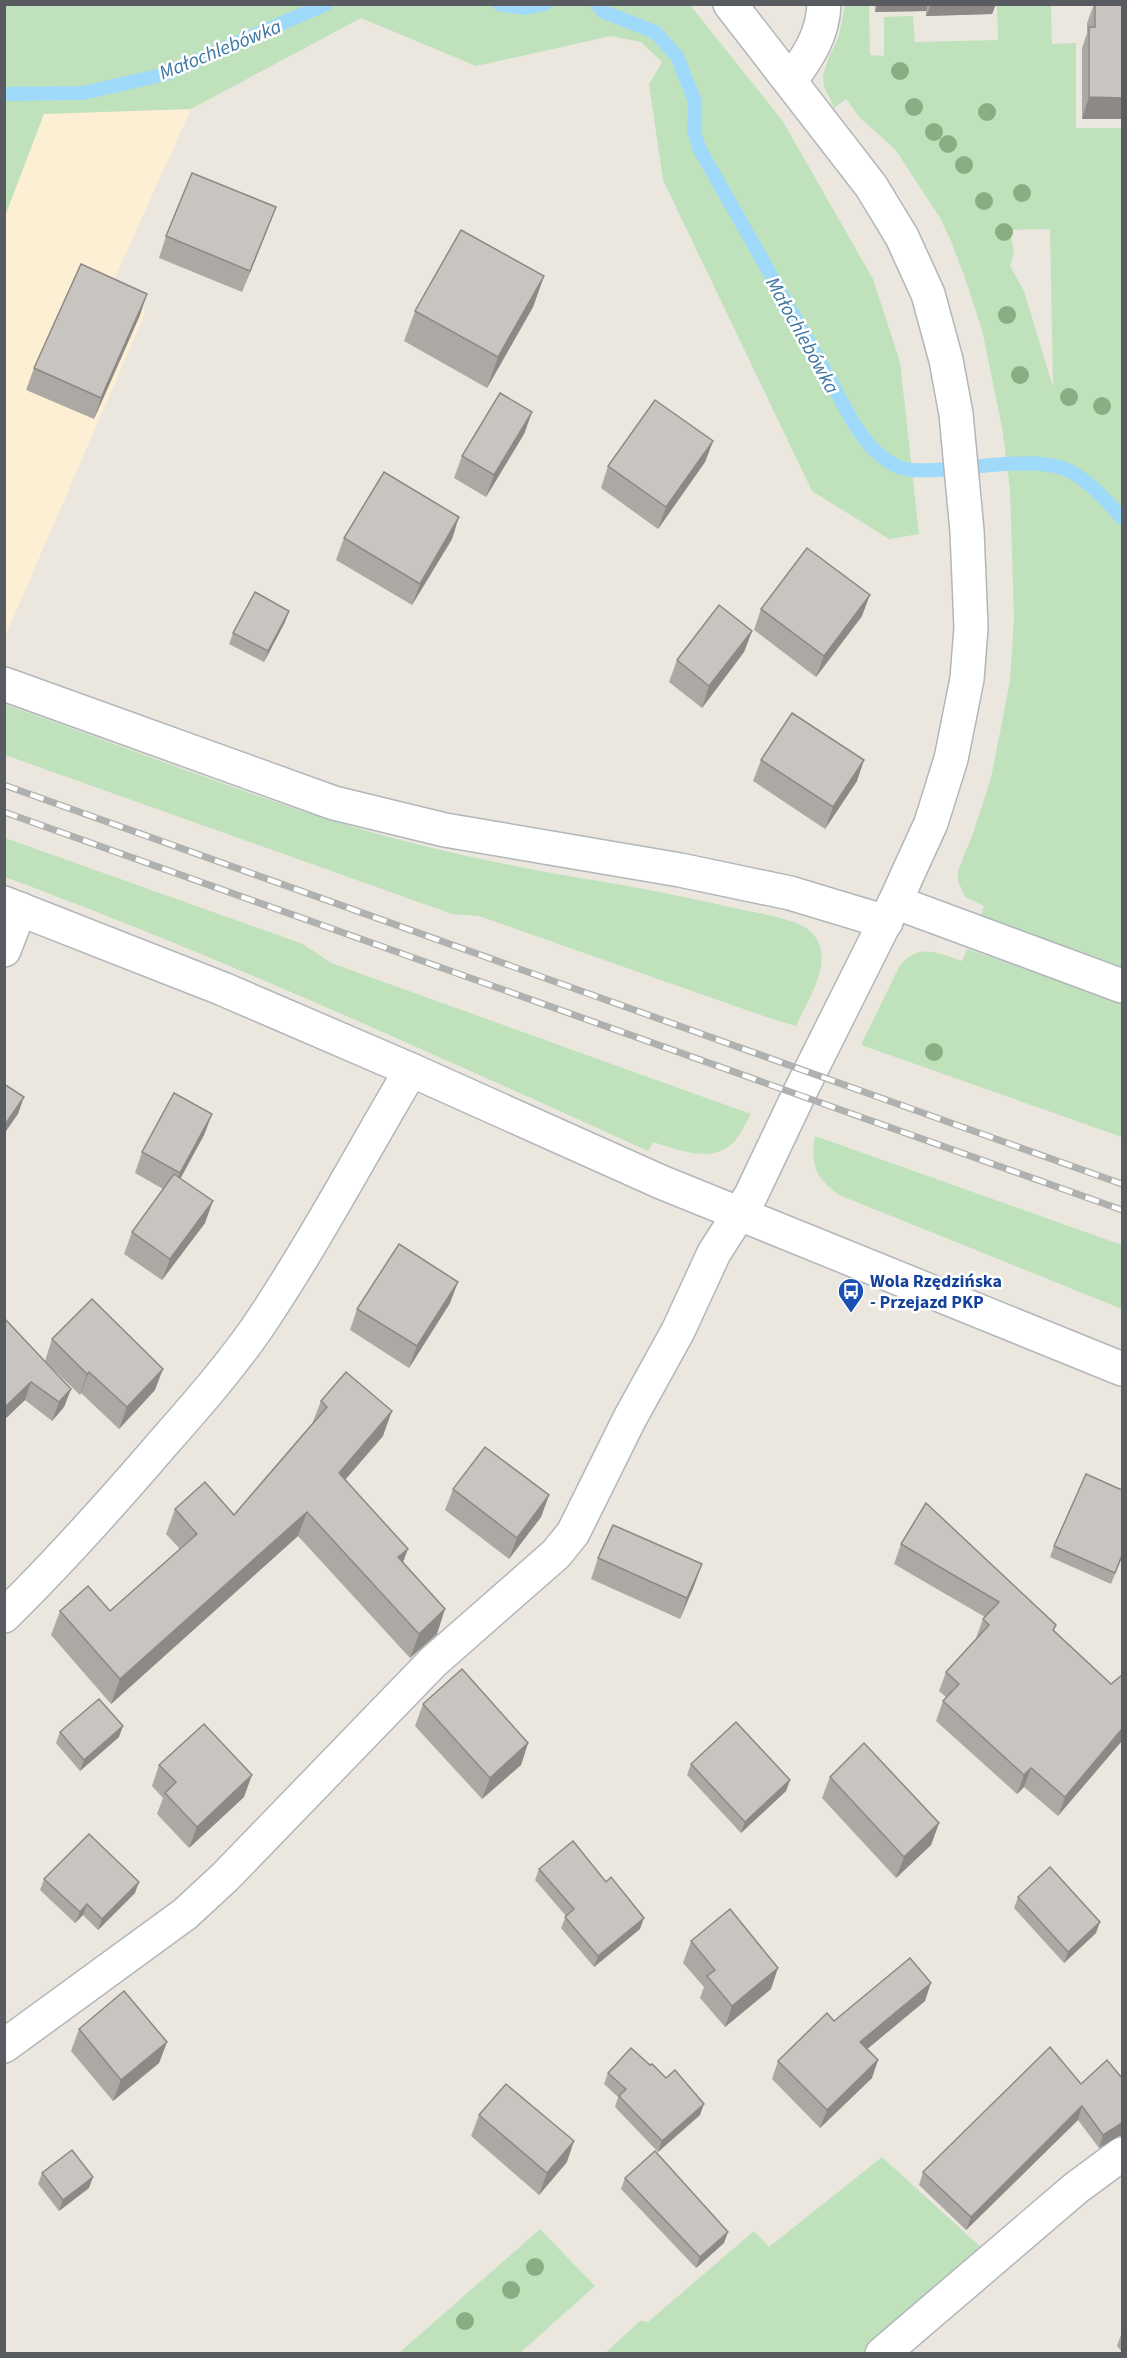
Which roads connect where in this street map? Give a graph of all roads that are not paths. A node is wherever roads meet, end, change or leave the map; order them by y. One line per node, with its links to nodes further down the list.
1 (730, 4): 3 (street)
2 (824, 4): 3 (street)
3 (790, 81): 6 (street)
4 (4, 684): 6 (street)
5 (12, 906): 7 (street); 9 (street)
6 (891, 912): 8 (street); 10 (street)
7 (4, 950)
8 (1122, 986)
9 (411, 1070): 10 (street); 12 (street)
10 (740, 1214): 11 (street); 13 (street)
11 (1122, 1369)
12 (4, 1616)
13 (4, 2046)
14 (1122, 2154): 15 (street)
15 (882, 2354)

